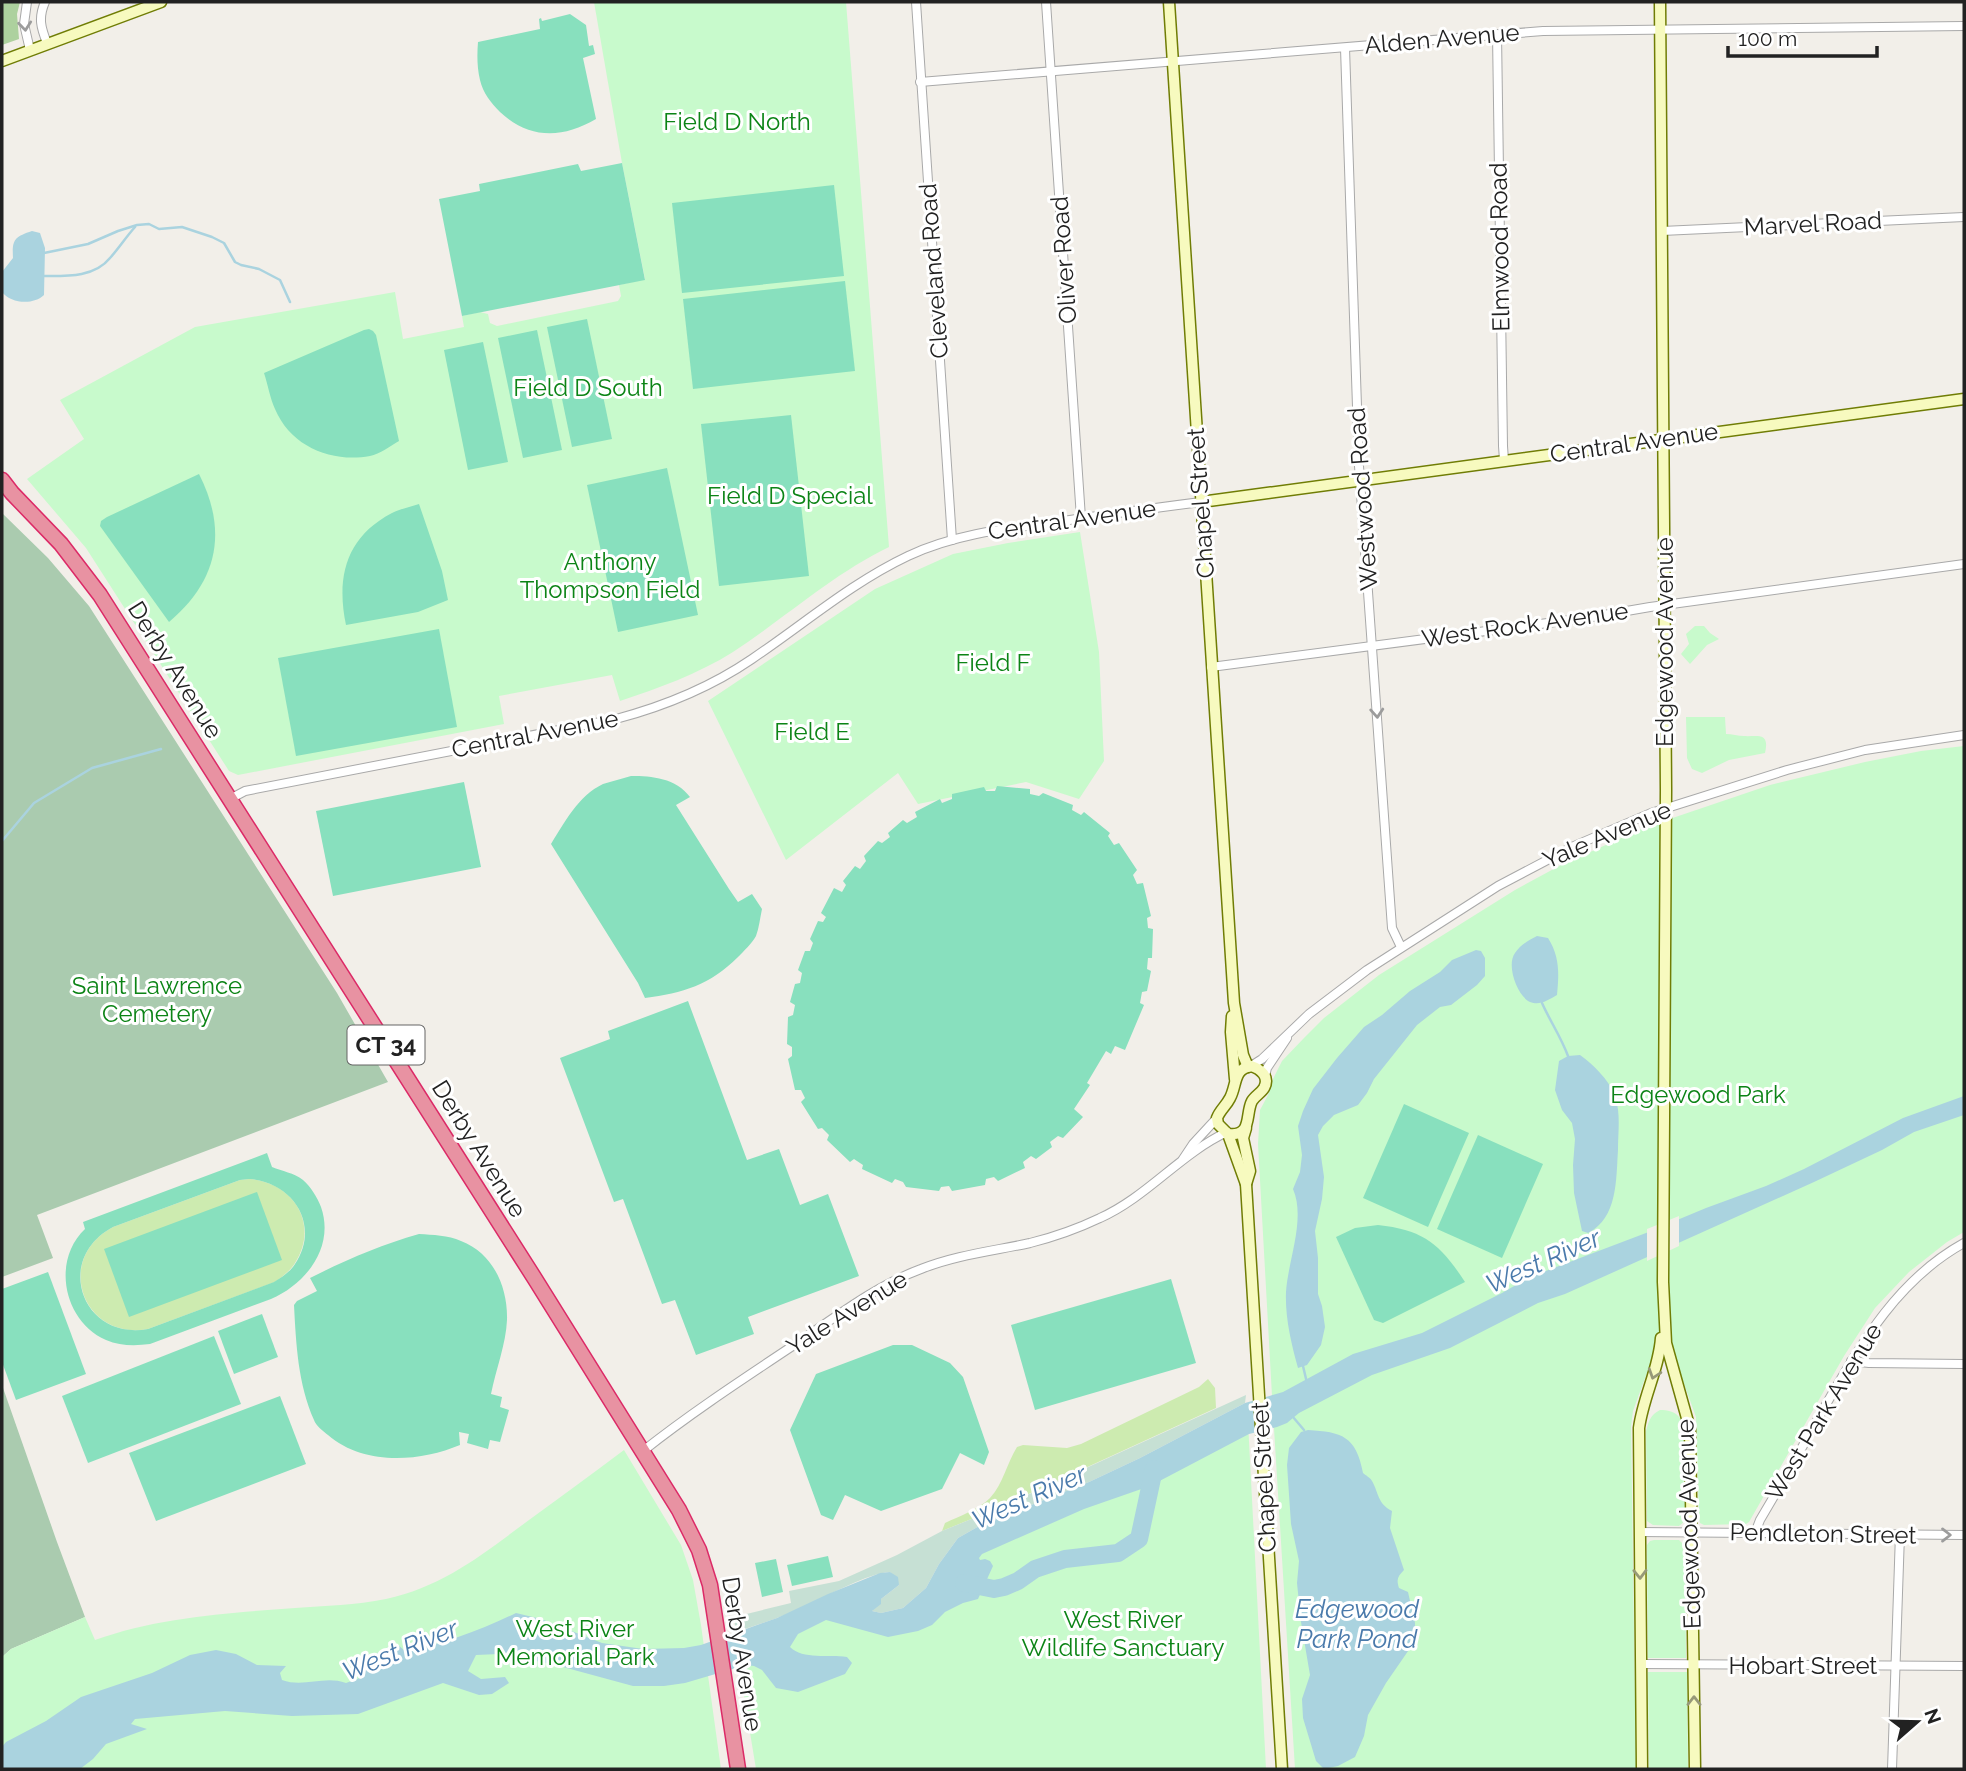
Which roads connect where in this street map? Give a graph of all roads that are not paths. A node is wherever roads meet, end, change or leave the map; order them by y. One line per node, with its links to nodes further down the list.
1 (27, 2): 13 (street, one-way to 13)
2 (45, 2): 11 (street)
3 (161, 2): 11 (street)
4 (916, 2): 17 (street, Cleveland Road)
5 (1046, 2): 16 (street, Oliver Road)
6 (1169, 2): 14 (street, Chapel Street)
7 (1660, 2): 9 (street, Edgewood Avenue)
8 (1964, 26): 9 (street, Alden Avenue)
9 (1661, 28): 10 (street, Alden Avenue); 19 (street, Edgewood Avenue)
10 (1497, 34): 12 (street, Alden Avenue); 22 (street, Elmwood Road)
11 (47, 43): 13 (street)
12 (1346, 48): 14 (street, Alden Avenue); 24 (street, Westwood Road)
13 (30, 50): 15 (street)
14 (1173, 60): 16 (street, Alden Avenue); 26 (street, Chapel Street)
15 (2, 61)
16 (1051, 71): 17 (street, Alden Avenue); 27 (street, Oliver Road)
17 (920, 82): 28 (street, Cleveland Road)
18 (1964, 217): 19 (street, Marvel Road)
19 (1662, 231): 21 (street, Edgewood Avenue)
20 (1964, 399): 21 (street, Central Avenue)
21 (1663, 438): 22 (street, Central Avenue); 30 (street, Edgewood Avenue)
22 (1504, 460): 24 (street, Central Avenue)
23 (2, 480): 25 (highway, Derby Avenue / CT 34)
24 (1360, 480): 26 (street, Central Avenue); 31 (street, Westwood Road)
25 (7, 490): 34 (highway, Derby Avenue / CT 34)
26 (1201, 502): 27 (street, Central Avenue); 32 (street, Chapel Street)
27 (1081, 518): 28 (street, Central Avenue)
28 (952, 540): 34 (street, Central Avenue)
29 (1964, 564): 30 (street, West Rock Avenue)
30 (1664, 605): 31 (street, West Rock Avenue); 35 (street, Edgewood Avenue)
31 (1373, 645): 32 (street, West Rock Avenue); 36 (street, Westwood Road, one-way to 36)
32 (1211, 667): 37 (street, Chapel Street)
33 (1964, 735): 35 (street, Yale Avenue)
34 (230, 799): 51 (highway, Derby Avenue / CT 34)
35 (1665, 808): 36 (street, Yale Avenue); 48 (street, Edgewood Avenue)
36 (1401, 947): 38 (street, Yale Avenue)
37 (1234, 1003): 39 (street, Chapel Street); 41 (street, Chapel Street)
38 (1292, 1030): 39 (street, Yale Avenue); 40 (street, Yale Avenue)
39 (1250, 1067): 40 (street); 41 (street)
40 (1265, 1076): 43 (street)
41 (1235, 1079): 42 (street)
42 (1217, 1118): 44 (street, Chapel Street); 45 (street, Yale Avenue)
43 (1245, 1128): 44 (street); 46 (street, Chapel Street)
44 (1228, 1133): 45 (street, Yale Avenue); 46 (street, Chapel Street)
45 (1182, 1161): 51 (street, Yale Avenue)
46 (1245, 1184): 62 (street, Chapel Street)
47 (1964, 1243): 49 (street, West Park Avenue)
48 (1664, 1282): 52 (street, Edgewood Avenue, one-way to 52); 53 (street, Edgewood Avenue)
49 (1852, 1361): 50 (street); 54 (street, West Park Avenue)
50 (1964, 1364)
51 (643, 1451): 61 (highway, Derby Avenue / CT 34)
52 (1639, 1532): 53 (street, Pendleton Street); 57 (street, Edgewood Avenue, one-way to 57)
53 (1693, 1532): 54 (street, Pendleton Street); 58 (street, Edgewood Avenue)
54 (1755, 1533): 55 (street, Pendleton Street)
55 (1900, 1535): 56 (street, Pendleton Street, one-way to 56); 59 (street)
56 (1964, 1535)
57 (1641, 1664): 58 (street, Hobart Street); 63 (street, Edgewood Avenue)
58 (1694, 1665): 59 (street, Hobart Street); 64 (street, Edgewood Avenue, one-way to 58)
59 (1895, 1666): 60 (street, Hobart Street); 65 (street)
60 (1964, 1666)
61 (738, 1769)
62 (1282, 1769)
63 (1642, 1769)
64 (1695, 1769)
65 (1892, 1769)

